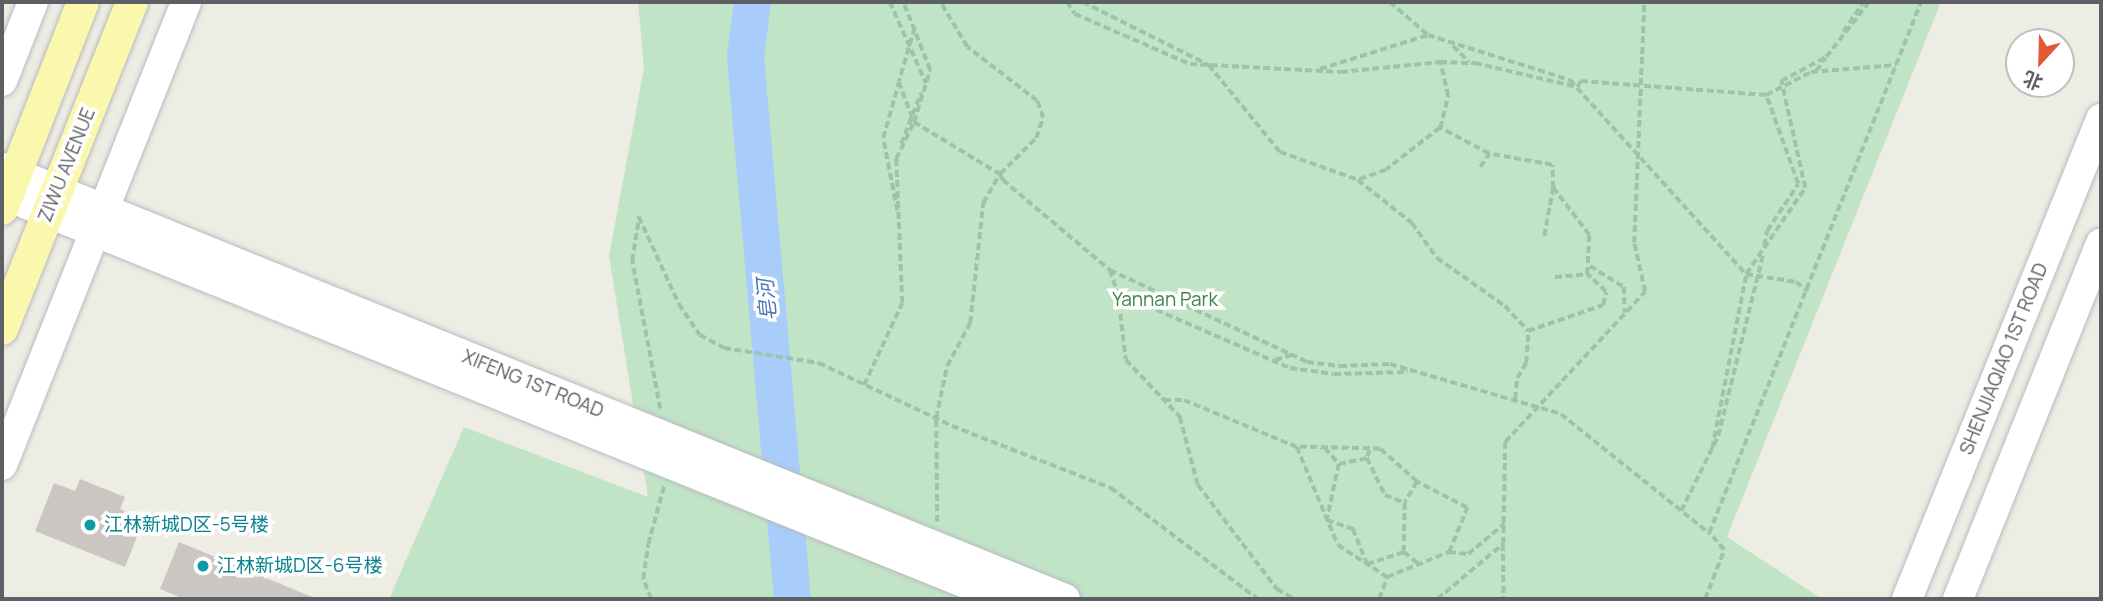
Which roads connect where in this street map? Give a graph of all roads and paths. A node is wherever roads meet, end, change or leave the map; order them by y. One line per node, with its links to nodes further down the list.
1 (33, 2): 26 (main road)
2 (83, 2): 42 (main road)
3 (132, 2): 45 (main road, ZIWU AVENUE)
4 (186, 2): 46 (main road)
5 (890, 2): 18 (path)
6 (902, 2): 15 (path)
7 (940, 2): 39 (path)
8 (1067, 2): 22 (path)
9 (1083, 2): 22 (path)
10 (1390, 2): 16 (path)
11 (1644, 2): 59 (path, bridge)
12 (1863, 2): 19 (path)
13 (1869, 2): 19 (path)
14 (1922, 2): 23 (path)
15 (915, 29): 18 (path); 28 (path)
16 (1428, 36): 17 (path); 24 (path)
17 (1452, 44): 21 (path); 29 (path)
18 (910, 47): 27 (path); 28 (path)
19 (1826, 57): 25 (path); 30 (path)
20 (1440, 62): 21 (path); 24 (path); 35 (path)
21 (1469, 62): 29 (path)
22 (1209, 65): 24 (path); 40 (path)
23 (1897, 65): 25 (path); 57 (path)
24 (1314, 71)
25 (1816, 71): 30 (path)
26 (2, 81)
27 (900, 82): 32 (path); 47 (path)
28 (926, 83): 32 (path); 34 (path)
29 (1577, 87): 31 (path); 54 (path)
30 (1780, 88): 31 (path); 44 (path)
31 (1766, 95): 41 (path)
32 (911, 113): 34 (path); 37 (path)
33 (2101, 119): 100 (main road, SHENJIAQIAO 1ST ROAD)
34 (914, 122): 37 (path); 39 (path)
35 (1440, 128): 36 (path); 40 (path)
36 (1489, 154): 38 (path); 43 (path)
37 (896, 159): 47 (path)
38 (1479, 167)
39 (1000, 174): 52 (path); 68 (path)
40 (1358, 180): 61 (path)
41 (1798, 184): 44 (path); 50 (path)
42 (5, 188): 45 (main road, XIFENG 1ST ROAD)
43 (1553, 188): 48 (path); 51 (path)
44 (1805, 188): 50 (path)
45 (53, 201): 46 (main road, XIFENG 1ST ROAD); 60 (main road, ZIWU AVENUE)
46 (99, 220): 73 (main road, XIFENG 1ST ROAD); 76 (main road)
47 (899, 223): 65 (path)
48 (1544, 236)
49 (2101, 244): 101 (main road)
50 (1764, 250): 54 (path); 55 (path)
51 (1590, 266): 53 (path); 59 (path)
52 (1110, 270): 58 (path); 62 (path)
53 (1587, 274): 56 (path); 61 (path)
54 (1746, 274): 55 (path); 71 (path)
55 (1759, 276): 57 (path); 71 (path)
56 (1555, 277)
57 (1808, 291): 83 (path)
58 (1118, 293): 63 (path); 66 (path)
59 (1625, 313): 82 (path, bridge)
60 (2, 329)
61 (1528, 331): 67 (path)
62 (1292, 355): 63 (path); 64 (path)
63 (1273, 360): 64 (path)
64 (1410, 372): 67 (path)
65 (864, 385): 68 (path); 73 (path)
66 (1164, 400): 69 (path); 95 (path)
67 (1515, 400): 79 (path)
68 (936, 418): 85 (path); 94 (path)
69 (1297, 447): 70 (path); 81 (path)
70 (1325, 448): 72 (path); 75 (path)
71 (1712, 448): 79 (path)
72 (1370, 449): 74 (path); 77 (path)
73 (675, 454): 80 (main road, XIFENG 1ST ROAD); 91 (path)
74 (1367, 458): 75 (path); 78 (path)
75 (1339, 464): 81 (path)
76 (2, 465)
77 (1417, 482): 78 (path); 87 (path)
78 (1405, 503): 86 (path)
79 (1681, 511): 83 (path)
80 (838, 520): 85 (main road, XIFENG 1ST ROAD); 92 (main road, XIFENG 1ST ROAD)
81 (1327, 520): 88 (path); 88 (path)
82 (1504, 524): 84 (path, bridge); 87 (path)
83 (1709, 533): 99 (path)
84 (1503, 544): 97 (path, bridge); 98 (path)
85 (937, 548): 93 (main road, XIFENG 1ST ROAD)
86 (1404, 552): 88 (path); 89 (path)
87 (1449, 552): 89 (path)
88 (1367, 564): 90 (path)
89 (1419, 564): 90 (path)
90 (1387, 577): 96 (path)
91 (650, 599)
92 (1005, 599)
93 (1065, 599)
94 (1258, 599)
95 (1294, 599)
96 (1379, 599)
97 (1437, 599)
98 (1504, 599)
99 (1705, 599)
100 (1907, 599)
101 (1958, 599)

